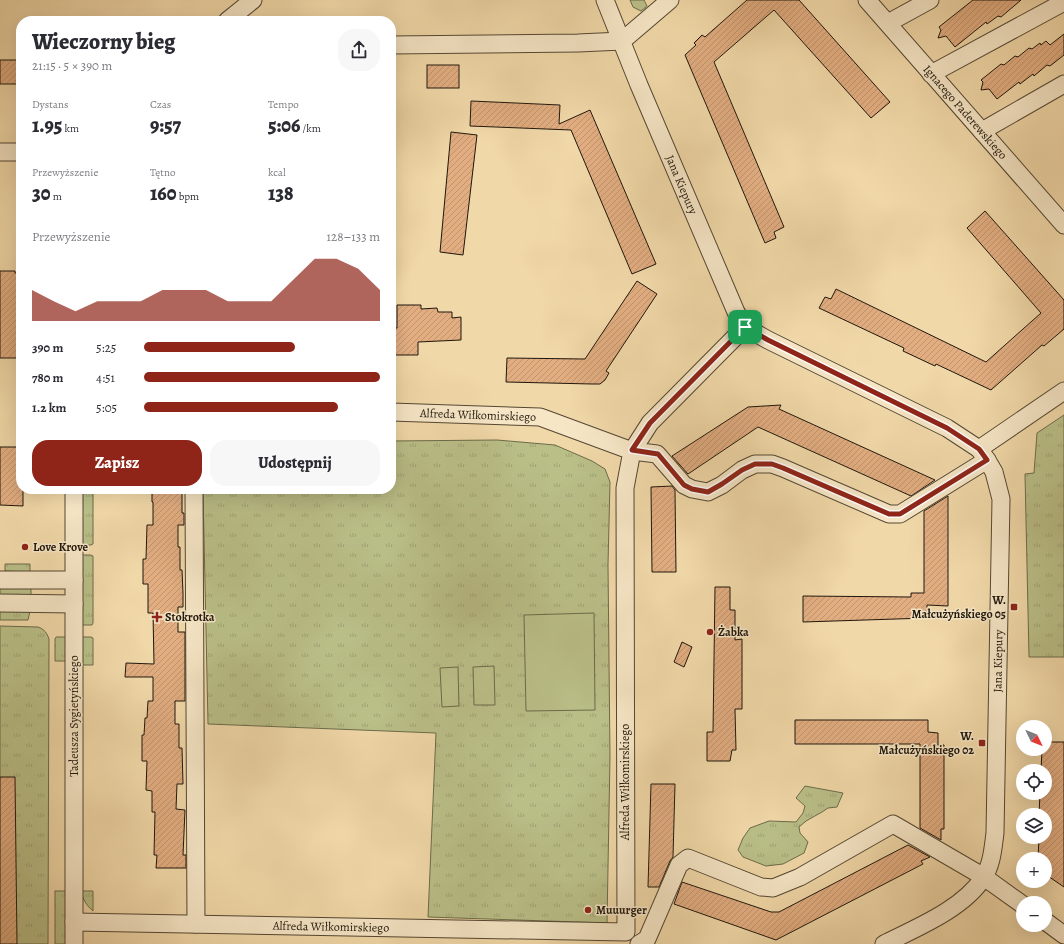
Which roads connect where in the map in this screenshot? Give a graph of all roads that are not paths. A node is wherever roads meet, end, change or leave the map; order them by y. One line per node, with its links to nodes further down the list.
1 (605, 0): 10 (street, Jana Kiepury)
2 (670, 0): 10 (street)
3 (867, 0): 9 (street, Ignacego Paderewskiego)
4 (930, 0): 9 (street)
5 (251, 1): 7 (street); 8 (street)
6 (1064, 2): 12 (street)
7 (233, 16)
8 (245, 16)
9 (888, 23): 12 (street, Ignacego Paderewskiego)
10 (622, 41): 11 (street); 18 (street, Jana Kiepury)
11 (396, 45)
12 (931, 74): 14 (street, Ignacego Paderewskiego)
13 (1064, 84): 14 (street)
14 (982, 131): 17 (street, Ignacego Paderewskiego)
15 (0, 152): 16 (street)
16 (16, 152)
17 (1064, 224)
18 (745, 327): 21 (street); 22 (street)
19 (1064, 391): 22 (street)
20 (396, 412): 21 (street, Alfreda Wiłkomirskiego)
21 (632, 450): 22 (street); 34 (street, Alfreda Wiłkomirskiego)
22 (983, 455): 29 (street, Jana Kiepury)
23 (74, 494): 26 (street, Tadeusza Sygietyńskiego)
24 (194, 494): 32 (street)
25 (0, 580): 26 (street)
26 (74, 580): 28 (street, Tadeusza Sygietyńskiego)
27 (0, 604): 28 (street)
28 (74, 604): 31 (street, Tadeusza Sygietyńskiego)
29 (984, 877): 30 (street); 36 (street); 38 (street, Jana Kiepury)
30 (1016, 900)
31 (74, 922): 32 (street, Alfreda Wiłkomirskiego); 37 (street, Tadeusza Sygietyńskiego)
32 (196, 924): 34 (street, Alfreda Wiłkomirskiego)
33 (1052, 926): 35 (street)
34 (626, 932): 36 (street)
35 (1064, 935)
36 (646, 942)
37 (74, 944)
38 (884, 944)

